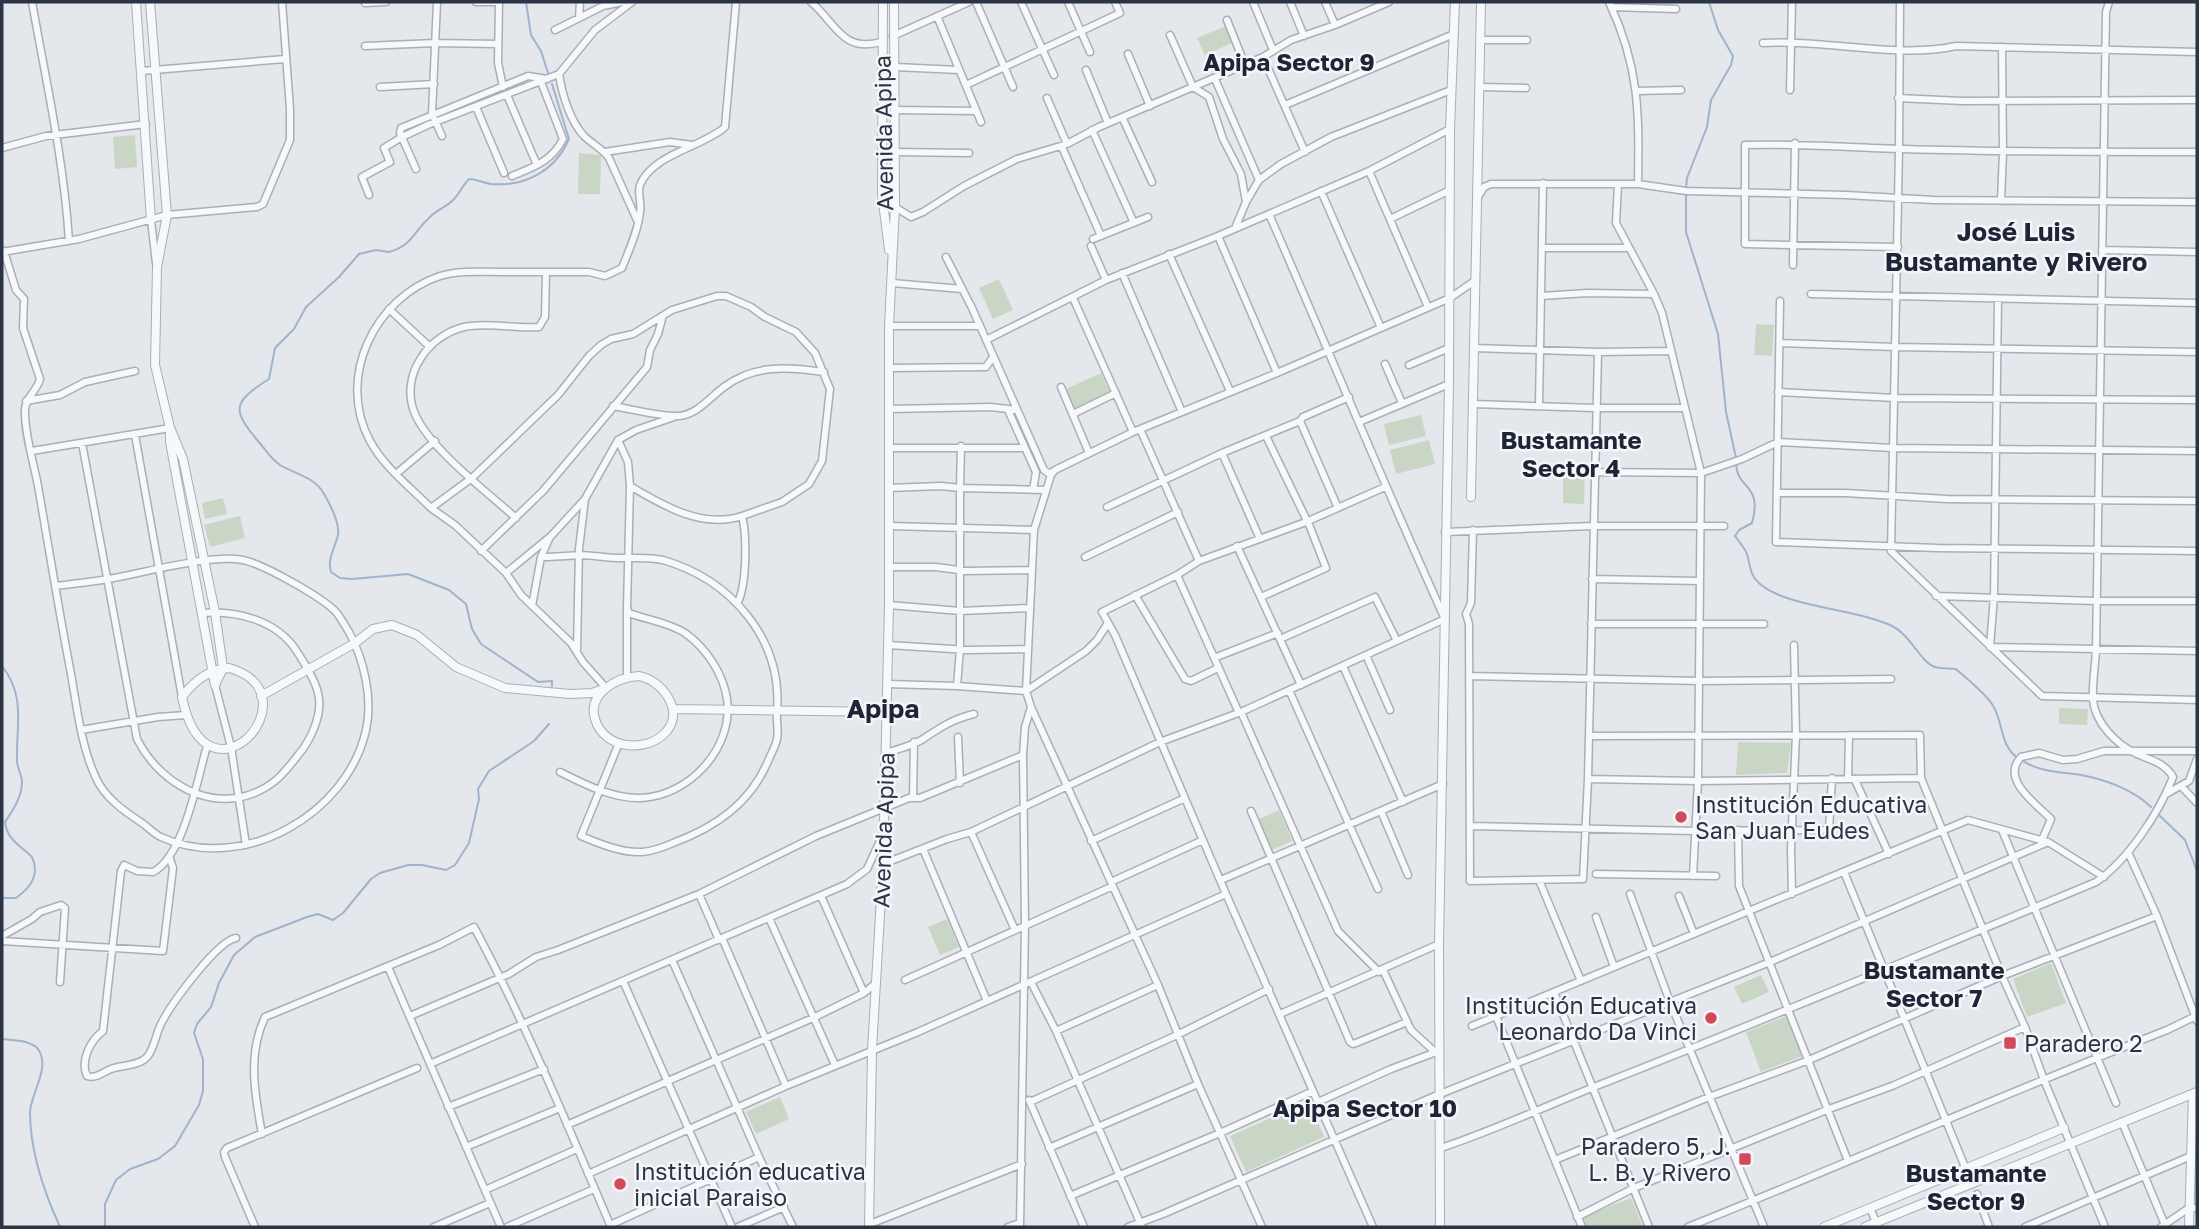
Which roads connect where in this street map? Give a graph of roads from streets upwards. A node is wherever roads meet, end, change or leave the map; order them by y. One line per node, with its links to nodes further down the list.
1 (32, 2): 106 (street)
2 (136, 2): 69 (street)
3 (150, 2): 66 (street)
4 (282, 2): 62 (street)
5 (386, 2): 31 (street)
6 (437, 2): 49 (street)
7 (477, 2): 8 (street)
8 (499, 2): 51 (street)
9 (580, 2): 36 (street)
10 (622, 2): 36 (street)
11 (632, 2): 70 (street)
12 (736, 2): 110 (street)
13 (811, 2): 48 (street)
14 (883, 2): 48 (street, Avenida Apipa)
15 (894, 2): 43 (street, Avenida Apipa)
16 (969, 2): 35 (street)
17 (976, 2): 64 (street)
18 (1021, 2): 54 (street)
19 (1068, 2): 40 (street)
20 (1115, 2): 40 (street)
21 (1253, 2): 56 (street)
22 (1290, 2): 44 (street)
23 (1325, 2): 38 (street)
24 (1363, 2): 34 (street)
25 (1389, 2): 34 (street)
26 (1455, 2): 42 (street)
27 (1481, 2): 45 (street)
28 (1792, 2): 47 (street)
29 (1900, 2): 55 (street)
30 (2109, 2): 57 (street)
31 (365, 3)
32 (1610, 5): 33 (street); 86 (street)
33 (1676, 9)
34 (1367, 11): 38 (street)
35 (937, 16): 43 (street); 67 (street)
36 (579, 18): 39 (street)
37 (1227, 20): 63 (street)
38 (1335, 25): 44 (street)
39 (555, 30)
40 (1080, 31): 54 (street); 58 (street)
41 (1170, 34): 80 (street)
42 (1454, 34): 83 (street); 93 (street)
43 (893, 36): 65 (street, Avenida Apipa)
44 (1304, 36): 56 (street)
45 (1481, 40): 46 (street); 81 (street)
46 (1527, 40)
47 (1792, 41): 50 (street); 55 (street); 85 (street)
48 (881, 42): 163 (street, Avenida Apipa)
49 (435, 43): 51 (street); 52 (street); 75 (street)
50 (1763, 43)
51 (498, 44): 78 (street)
52 (365, 46)
53 (2002, 47): 55 (street); 57 (street); 90 (street)
54 (1042, 48): 64 (street); 71 (street)
55 (1900, 50): 88 (street)
56 (1273, 51): 61 (street)
57 (2105, 51): 59 (street); 92 (street)
58 (1090, 52)
59 (2197, 52)
60 (1128, 54): 94 (street)
61 (1263, 57): 63 (street); 93 (street)
62 (285, 59): 66 (street); 144 (street)
63 (1245, 65): 73 (street)
64 (1004, 66): 76 (street); 79 (street)
65 (895, 67): 67 (street); 96 (street, Avenida Apipa)
66 (157, 70): 69 (street); 144 (street)
67 (959, 70): 76 (street)
68 (1086, 70): 102 (street)
69 (142, 71): 103 (street)
70 (559, 74): 72 (street); 114 (street)
71 (1054, 75)
72 (549, 79): 74 (street); 78 (street)
73 (1215, 79): 80 (street); 126 (street)
74 (541, 82): 87 (street); 121 (street)
75 (434, 84): 77 (street); 98 (street)
76 (965, 85): 97 (street)
77 (380, 87)
78 (503, 87): 98 (street)
79 (1013, 87)
80 (1194, 87): 94 (street); 139 (street)
81 (1480, 88): 82 (street); 136 (street)
82 (1526, 88)
83 (1451, 90): 104 (street); 116 (street)
84 (1681, 90): 86 (street)
85 (1790, 90)
86 (1637, 91): 130 (street)
87 (507, 95): 95 (street); 121 (street)
88 (1898, 98): 90 (street); 113 (street)
89 (1047, 99): 111 (street)
90 (2002, 100): 92 (street); 117 (street)
91 (2197, 100): 92 (street)
92 (2105, 102): 118 (street)
93 (1285, 105): 116 (street)
94 (1150, 106): 99 (street)
95 (475, 107): 100 (street); 124 (street)
96 (895, 110): 97 (street); 115 (street, Avenida Apipa)
97 (976, 111): 101 (street)
98 (432, 114): 100 (street); 108 (street)
99 (1122, 117): 102 (street); 127 (street)
100 (435, 122): 107 (street); 108 (street)
101 (981, 122)
102 (1108, 123): 105 (street)
103 (146, 124): 106 (street); 147 (street)
104 (1450, 129): 123 (street); 131 (street)
105 (1092, 130): 111 (street); 149 (street)
106 (55, 135): 112 (street); 153 (street)
107 (442, 136)
108 (402, 137): 122 (street); 134 (street)
109 (1796, 143): 113 (street); 133 (street); 135 (street)
110 (692, 145): 114 (street); 148 (street)
111 (1064, 146): 142 (street); 152 (street)
112 (2, 148)
113 (1899, 149): 117 (street); 137 (street)
114 (605, 152): 148 (street)
115 (894, 152): 120 (street); 142 (street, Avenida Apipa)
116 (1305, 152): 126 (street)
117 (2003, 152): 118 (street); 138 (street)
118 (2104, 152): 119 (street); 141 (street)
119 (2197, 152)
120 (969, 153)
121 (537, 166): 125 (street)
122 (416, 169)
123 (1369, 171): 132 (street); 146 (street)
124 (504, 173)
125 (512, 176)
126 (1259, 180): 139 (street)
127 (1152, 183)
128 (1543, 183): 129 (street); 136 (street); 156 (street)
129 (1618, 184): 130 (street); 157 (street)
130 (1638, 184): 133 (street)
131 (1450, 190): 146 (street); 177 (street)
132 (1321, 191): 143 (street); 187 (street)
133 (1746, 194): 135 (street); 154 (street)
134 (369, 195)
135 (1795, 195): 137 (street); 154 (street)
136 (1478, 197): 169 (street)
137 (1899, 197): 138 (street); 155 (street)
138 (2001, 201): 141 (street)
139 (1247, 202): 150 (street)
140 (2197, 202): 141 (street)
141 (2104, 203): 158 (street)
142 (895, 207): 163 (street, Avenida Apipa)
143 (1269, 214): 150 (street); 196 (street)
144 (167, 215): 147 (street); 165 (street)
145 (1148, 217): 149 (street)
146 (1390, 219): 182 (street)
147 (151, 220): 153 (street); 165 (street)
148 (637, 220): 166 (street)
149 (1133, 223): 152 (street)
150 (1232, 230): 151 (street)
151 (1218, 236): 161 (street); 207 (street)
152 (1095, 240): 168 (street)
153 (69, 241): 159 (street)
154 (1794, 243): 155 (street); 164 (street)
155 (1898, 247): 175 (street)
156 (1542, 248): 157 (street); 174 (street)
157 (1628, 248): 172 (street)
158 (2102, 250): 160 (street); 179 (street)
159 (3, 251): 217 (street)
160 (2197, 252)
161 (1169, 254): 167 (street); 210 (street)
162 (946, 257): 171 (street)
163 (892, 264): 170 (street, Avenida Apipa)
164 (1793, 265)
165 (156, 267): 233 (street)
166 (546, 272): 183 (street); 190 (street)
167 (1122, 273): 168 (street); 228 (street)
168 (1106, 280): 176 (street)
169 (1476, 281): 177 (street); 193 (street)
170 (892, 283): 171 (street); 185 (street, Avenida Apipa)
171 (962, 289): 186 (street)
172 (1654, 294): 174 (street); 197 (street)
173 (1811, 294): 175 (street)
174 (1541, 296): 195 (street)
175 (1896, 296): 178 (street); 191 (street)
176 (1073, 298): 188 (street); 212 (street)
177 (1450, 298): 182 (street); 192 (street)
178 (1998, 299): 179 (street); 194 (street)
179 (2103, 300): 181 (street); 198 (street)
180 (1780, 301): 189 (street)
181 (2197, 303)
182 (1428, 307): 187 (street)
183 (389, 309): 190 (street); 255 (street)
184 (662, 318): 206 (street); 222 (street); 256 (street)
185 (889, 326): 186 (street); 204 (street, Avenida Apipa)
186 (980, 326): 188 (street)
187 (1381, 328): 196 (street)
188 (986, 340): 201 (street)
189 (1780, 343): 191 (street); 211 (street)
190 (429, 347): 239 (street)
191 (1895, 347): 194 (street); 214 (street)
192 (1449, 348): 203 (street); 208 (street)
193 (1475, 348): 195 (street); 220 (street)
194 (1998, 349): 198 (street); 215 (street)
195 (1540, 350): 199 (street); 221 (street)
196 (1329, 351): 207 (street); 213 (street)
197 (1671, 351): 199 (street); 224 (street)
198 (2100, 351): 200 (street); 218 (street)
199 (1598, 352): 223 (street)
200 (2197, 352)
201 (993, 357): 204 (street); 227 (street)
202 (1385, 364): 219 (street)
203 (1409, 365)
204 (889, 368): 225 (street, Avenida Apipa)
205 (135, 371): 217 (street)
206 (824, 372): 230 (street); 275 (street)
207 (1277, 373): 210 (street)
208 (1449, 384): 219 (street); 285 (street)
209 (1061, 387): 229 (street)
210 (1230, 391): 228 (street)
211 (1778, 392): 214 (street); 240 (street)
212 (1116, 393): 229 (street); 235 (street)
213 (1349, 397): 231 (street); 232 (street)
214 (1895, 398): 215 (street); 243 (street)
215 (1997, 399): 218 (street); 246 (street)
216 (2197, 400): 218 (street)
217 (26, 401): 249 (street)
218 (2101, 401): 247 (street)
219 (1402, 403): 232 (street)
220 (1473, 404): 221 (street); 266 (street)
221 (1539, 405): 223 (street)
222 (613, 406): 230 (street); 276 (street)
223 (1595, 408): 224 (street); 253 (street)
224 (1685, 408): 254 (street)
225 (889, 409): 226 (street); 244 (street, Avenida Apipa)
226 (1008, 410): 227 (street); 245 (street)
227 (1017, 410): 252 (street)
228 (1182, 412): 234 (street)
229 (1073, 414): 250 (street)
230 (678, 416): 238 (street)
231 (1300, 421): 237 (street); 273 (street)
232 (1359, 422): 259 (street)
233 (170, 428): 236 (street); 298 (street); 300 (street)
234 (1140, 429): 235 (street); 257 (street)
235 (1133, 432): 250 (street)
236 (135, 435): 241 (street); 302 (street)
237 (1266, 436): 251 (street); 277 (street)
238 (618, 440): 258 (street); 267 (street)
239 (435, 441): 255 (street); 256 (street)
240 (1778, 442): 243 (street); 254 (street); 264 (street)
241 (82, 443): 249 (street); 307 (street)
242 (961, 446): 244 (street); 245 (street); 261 (street)
243 (1893, 447): 246 (street); 265 (street)
244 (889, 448): 260 (street, Avenida Apipa)
245 (1024, 448): 262 (street)
246 (1996, 449): 247 (street); 268 (street)
247 (2099, 450): 248 (street); 269 (street)
248 (2197, 451)
249 (32, 452): 310 (street)
250 (1089, 453): 252 (street)
251 (1222, 453): 257 (street); 287 (street)
252 (1053, 472): 263 (street)
253 (1594, 472): 254 (street); 279 (street)
254 (1701, 473): 280 (street)
255 (396, 474): 272 (street)
256 (472, 478): 272 (street); 276 (street)
257 (1163, 481): 271 (street); 274 (street)
258 (631, 486): 275 (street); 297 (street)
259 (1385, 487): 273 (street); 325 (street)
260 (889, 488): 261 (street); 278 (street, Avenida Apipa)
261 (960, 488): 262 (street); 282 (street)
262 (1033, 490): 263 (street)
263 (1046, 490): 283 (street)
264 (1777, 494): 265 (street); 288 (street)
265 (1892, 495): 268 (street); 288 (street)
266 (1471, 497)
267 (585, 499): 286 (street); 294 (street)
268 (1995, 499): 269 (street); 290 (street)
269 (2098, 501): 270 (street); 292 (street)
270 (2197, 501)
271 (1107, 507)
272 (431, 508): 291 (street)
273 (1338, 508): 277 (street)
274 (1178, 512): 296 (street); 299 (street)
275 (742, 516): 317 (street)
276 (516, 518): 291 (street)
277 (1306, 522): 287 (street); 314 (street)
278 (890, 526): 282 (street); 301 (street, Avenida Apipa)
279 (1592, 526): 280 (street); 284 (street); 308 (street)
280 (1702, 526): 281 (street); 309 (street)
281 (1724, 526)
282 (960, 529): 283 (street); 303 (street)
283 (1034, 530): 304 (street)
284 (1473, 530): 285 (street); 348 (street)
285 (1445, 532): 325 (street)
286 (551, 536): 295 (street); 305 (street)
287 (1261, 539): 289 (street)
288 (1890, 545): 290 (street); 312 (street)
289 (1237, 546): 299 (street); 314 (street)
290 (1994, 549): 292 (street); 313 (street)
291 (481, 551): 305 (street)
292 (2097, 551): 293 (street); 315 (street)
293 (2197, 551)
294 (580, 555): 295 (street); 297 (street); 340 (street)
295 (541, 557): 319 (street)
296 (1085, 557)
297 (627, 559): 317 (street); 320 (street)
298 (205, 561): 300 (street); 323 (street); 332 (street)
299 (1199, 561): 306 (street)
300 (192, 564): 302 (street); 324 (street)
301 (890, 566): 303 (street); 318 (street, Avenida Apipa)
302 (159, 569): 307 (street); 362 (street)
303 (960, 569): 304 (street); 322 (street)
304 (1032, 570): 321 (street)
305 (506, 573): 319 (street)
306 (1177, 575): 311 (street); 342 (street)
307 (107, 579): 310 (street); 374 (street)
308 (1592, 579): 309 (street); 327 (street)
309 (1700, 581): 329 (street)
310 (55, 586): 375 (street)
311 (1135, 595): 326 (street); 345 (street)
312 (1937, 596): 313 (street); 335 (street)
313 (1994, 596): 315 (street); 335 (street)
314 (1261, 597): 330 (street)
315 (2096, 601): 316 (street); 338 (street)
316 (2197, 601)
317 (737, 604): 369 (street)
318 (889, 605): 322 (street); 333 (street, Avenida Apipa)
319 (533, 606): 340 (street)
320 (626, 608): 349 (street); 367 (street)
321 (1029, 608): 322 (street); 337 (street)
322 (960, 611): 336 (street)
323 (215, 612): 324 (street); 344 (street); 346 (street)
324 (201, 613): 347 (street)
325 (1445, 619): 331 (street); 399 (street)
326 (1108, 623): 360 (street); 382 (street)
327 (1591, 624): 329 (street); 351 (street)
328 (1764, 624): 329 (street)
329 (1699, 625): 353 (street)
330 (1279, 636): 331 (street); 342 (street); 356 (street)
331 (1397, 641): 341 (street)
332 (355, 643): 346 (street); 358 (street); 428 (street)
333 (888, 645): 336 (street); 354 (street, Avenida Apipa)
334 (1794, 645): 352 (street)
335 (1990, 647): 338 (street); 363 (street)
336 (960, 649): 337 (street); 357 (street)
337 (1027, 649): 360 (street)
338 (2096, 651): 339 (street); 363 (street)
339 (2197, 651)
340 (577, 654): 358 (street)
341 (1366, 655): 343 (street); 368 (street)
342 (1214, 658): 345 (street)
343 (1343, 666): 356 (street); 408 (street)
344 (223, 668): 347 (street); 355 (street); 361 (street)
345 (1219, 668): 371 (street)
346 (308, 670): 361 (street); 405 (street)
347 (212, 671): 355 (street); 362 (street)
348 (1470, 676): 351 (street); 415 (street)
349 (627, 677): 358 (street); 366 (street)
350 (1891, 679): 352 (street)
351 (1591, 680): 353 (street); 378 (street)
352 (1795, 680): 353 (street); 376 (street)
353 (1700, 681): 379 (street)
354 (887, 684): 357 (street); 370 (street, Avenida Apipa)
355 (215, 685): 385 (street)
356 (1301, 685): 359 (street)
357 (957, 686): 360 (street)
358 (606, 688): 383 (street)
359 (1289, 690): 371 (street); 414 (street)
360 (1026, 691): 365 (street)
361 (261, 696): 385 (street)
362 (182, 697): 373 (street)
363 (2093, 699): 364 (street); 386 (street)
364 (2197, 700)
365 (1031, 707): 389 (street); 400 (street)
366 (673, 709): 367 (street); 383 (street)
367 (728, 710): 369 (street); 402 (street)
368 (1390, 710)
369 (777, 712): 370 (street); 402 (street)
370 (886, 712): 388 (street, Avenida Apipa)
371 (1240, 712): 382 (street); 429 (street)
372 (974, 714): 381 (street)
373 (186, 715): 374 (street); 384 (street)
374 (132, 721): 375 (street); 403 (street)
375 (81, 730): 427 (street)
376 (1796, 735): 377 (street); 379 (street); 396 (street)
377 (1849, 735): 393 (street); 395 (street)
378 (1589, 736): 379 (street); 394 (street)
379 (1698, 736): 397 (street)
380 (958, 737): 398 (street)
381 (914, 742): 388 (street); 406 (street)
382 (1160, 742): 400 (street); 407 (street)
383 (619, 743): 402 (street)
384 (207, 746): 385 (street); 403 (street)
385 (231, 747): 405 (street)
386 (2130, 751): 387 (street); 404 (street); 426 (street)
387 (2197, 751)
388 (886, 753): 411 (street, Avenida Apipa)
389 (1023, 755): 398 (street); 410 (street)
390 (2197, 759): 401 (street)
391 (560, 772): 402 (street)
392 (1832, 778): 395 (street); 396 (street); 420 (street)
393 (1922, 778): 395 (street); 421 (street)
394 (1588, 779): 397 (street); 416 (street)
395 (1851, 779): 432 (street)
396 (1794, 780): 397 (street); 420 (street)
397 (1698, 781): 419 (street)
398 (960, 783): 406 (street)
399 (1443, 784): 408 (street); 469 (street)
400 (1066, 785): 410 (street); 425 (street)
401 (2182, 787): 404 (street); 409 (street)
402 (601, 790)
403 (193, 794): 405 (street); 427 (street)
404 (2166, 794): 431 (street)
405 (239, 797): 428 (street)
406 (913, 798): 411 (street)
407 (1185, 798): 424 (street); 425 (street)
408 (1403, 802): 413 (street)
409 (2197, 803)
410 (1025, 807): 423 (street); 460 (street)
411 (884, 809): 422 (street, Avenida Apipa); 448 (street)
412 (1251, 811): 433 (street)
413 (1381, 811): 414 (street); 439 (street)
414 (1349, 825): 429 (street); 447 (street)
415 (1471, 826): 416 (street); 444 (street)
416 (1585, 828): 419 (street); 444 (street)
417 (1738, 830): 419 (street); 420 (street); 455 (street)
418 (2002, 830): 421 (street); 426 (street); 434 (street)
419 (1695, 831): 440 (street)
420 (1792, 831): 451 (street)
421 (1943, 831): 432 (street); 445 (street)
422 (884, 832): 436 (street, Avenida Apipa); 452 (street)
423 (971, 832): 430 (street); 462 (street)
424 (1203, 840): 443 (street); 446 (street)
425 (1091, 841): 446 (street)
426 (2045, 841): 434 (street); 442 (street)
427 (179, 842): 428 (street); 435 (street)
428 (246, 845)
429 (1300, 846): 433 (street); 480 (street)
430 (923, 849): 436 (street); 472 (street)
431 (2128, 852): 442 (street); 456 (street)
432 (1889, 853): 437 (street)
433 (1270, 858): 443 (street); 494 (street)
434 (2013, 858): 445 (street); 454 (street)
435 (170, 859): 471 (street); 471 (street)
436 (883, 864): 487 (street, Avenida Apipa)
437 (1844, 872): 451 (street); 459 (street)
438 (1596, 874): 440 (street)
439 (1408, 875)
440 (1693, 876): 441 (street)
441 (1716, 876)
442 (2104, 877): 454 (street)
443 (1221, 880): 449 (street)
444 (1539, 880): 485 (street)
445 (1963, 880): 459 (street); 461 (street)
446 (1112, 884): 460 (street); 464 (street)
447 (1378, 889)
448 (699, 894): 467 (street); 482 (street)
449 (1226, 894): 464 (street); 491 (street)
450 (1630, 894): 473 (street)
451 (1792, 894): 455 (street)
452 (821, 896): 458 (street); 493 (street)
453 (1679, 896): 463 (street)
454 (2035, 908): 461 (street); 474 (street)
455 (1748, 911): 463 (street); 476 (street)
456 (2157, 916): 474 (street); 503 (street)
457 (1596, 917): 478 (street)
458 (769, 918): 467 (street); 501 (street)
459 (1865, 921): 476 (street); 479 (street)
460 (1025, 925): 462 (street); 489 (street)
461 (1982, 928): 479 (street); 481 (street)
462 (1015, 930): 472 (street)
463 (1694, 934): 473 (street)
464 (1134, 935): 488 (street); 490 (street)
465 (2, 936): 470 (street)
466 (236, 938): 471 (street)
467 (721, 939): 475 (street); 510 (street)
468 (2, 941): 470 (street)
469 (1439, 944): 480 (street); 514 (street)
470 (63, 946): 471 (street); 486 (street)
471 (112, 947)
472 (967, 952): 483 (street); 495 (street)
473 (1650, 952): 478 (street); 496 (street)
474 (2055, 956): 481 (street); 515 (street)
475 (673, 960): 484 (street); 516 (street)
476 (1770, 962): 496 (street); 497 (street)
477 (388, 967): 482 (street); 499 (street); 550 (street)
478 (1614, 967): 485 (street)
479 (1884, 970): 497 (street); 502 (street)
480 (1381, 971): 494 (street); 504 (street)
481 (2002, 976): 502 (street); 507 (street)
482 (501, 977): 499 (street); 505 (street)
483 (905, 980)
484 (623, 981): 505 (street); 526 (street)
485 (1581, 981): 492 (street)
486 (60, 982)
487 (877, 982): 493 (street); 513 (street, Avenida Apipa)
488 (1031, 982): 489 (street); 508 (street)
489 (1023, 985): 495 (street); 532 (street)
490 (1158, 985): 508 (street); 509 (street)
491 (1269, 989): 498 (street); 509 (street)
492 (1554, 992): 500 (street); 511 (street)
493 (864, 993): 501 (street)
494 (1330, 993): 498 (street); 504 (street)
495 (987, 1001): 513 (street)
496 (1670, 1002): 511 (street); 512 (street)
497 (1789, 1011): 512 (street); 517 (street)
498 (1280, 1014): 530 (street)
499 (410, 1016): 518 (street)
500 (1496, 1016): 506 (street); 520 (street)
501 (815, 1017): 510 (street); 519 (street)
502 (1903, 1018): 517 (street); 523 (street)
503 (2196, 1018): 515 (street)
504 (1407, 1022): 514 (street)
505 (523, 1026): 518 (street); 522 (street)
506 (1472, 1026)
507 (2025, 1027): 523 (street); 525 (street)
508 (1056, 1031): 524 (street)
509 (1177, 1035): 524 (street); 527 (street)
510 (765, 1038): 516 (street); 528 (street)
511 (1573, 1041): 520 (street); 529 (street)
512 (1691, 1049): 529 (street); 534 (street)
513 (872, 1050): 519 (street); 586 (street, Avenida Apipa)
514 (1437, 1051): 533 (street); 536 (street)
515 (2097, 1058): 525 (street); 537 (street)
516 (716, 1059): 526 (street); 539 (street)
517 (1809, 1060): 534 (street); 541 (street)
518 (430, 1064): 538 (street)
519 (835, 1065): 528 (street)
520 (1516, 1065): 533 (street); 542 (street)
521 (416, 1068): 550 (street)
522 (544, 1069): 538 (street); 540 (street)
523 (1925, 1070): 541 (street); 543 (street)
524 (1078, 1080): 535 (street); 546 (street)
525 (2044, 1080): 543 (street); 547 (street)
526 (667, 1081): 545 (street); 548 (street)
527 (1198, 1084): 546 (street); 549 (street)
528 (786, 1086): 539 (street)
529 (1593, 1088): 542 (street); 551 (street)
530 (1313, 1091): 536 (street); 549 (street)
531 (2195, 1093): 544 (street); 559 (street)
532 (1023, 1094): 535 (street); 563 (street)
533 (1441, 1094): 552 (street); 557 (street)
534 (1709, 1097): 551 (street); 558 (street)
535 (1030, 1102): 555 (street)
536 (1318, 1102): 552 (street)
537 (2116, 1103)
538 (448, 1107): 554 (street)
539 (737, 1107): 548 (street); 560 (street)
540 (560, 1108): 545 (street); 554 (street)
541 (1829, 1109): 558 (street); 562 (street)
542 (1535, 1112): 557 (street); 561 (street)
543 (1945, 1119): 562 (street); 564 (street)
544 (2122, 1122): 553 (street); 567 (street)
545 (567, 1125): 556 (street)
546 (1098, 1128): 555 (street); 566 (street)
547 (2064, 1128): 553 (street); 564 (street)
548 (688, 1131): 565 (street); 568 (street)
549 (1220, 1133): 566 (street); 569 (street)
550 (262, 1134): 588 (street)
551 (1613, 1137): 561 (street); 570 (street)
552 (1335, 1141): 569 (street); 598 (street)
553 (2071, 1143): 575 (street); 584 (street)
554 (466, 1147): 572 (street)
555 (1049, 1148): 574 (street)
556 (577, 1149): 565 (street); 572 (street)
557 (1441, 1149): 599 (street)
558 (1731, 1149): 570 (street); 576 (street)
559 (2191, 1156): 567 (street); 580 (street)
560 (759, 1157): 568 (street); 578 (street)
561 (1555, 1160): 581 (street)
562 (1848, 1161): 576 (street)
563 (1022, 1164): 582 (street); 586 (street)
564 (1965, 1167): 579 (street)
565 (588, 1174): 571 (street)
566 (1121, 1175): 574 (street); 583 (street)
567 (2144, 1176): 575 (street); 587 (street)
568 (711, 1179): 585 (street); 591 (street)
569 (1241, 1180): 583 (street); 597 (street)
570 (1634, 1188): 581 (street); 601 (street)
571 (594, 1189): 585 (street); 590 (street)
572 (485, 1190): 577 (street)
573 (1977, 1194): 606 (street)
574 (1070, 1196): 595 (street)
575 (2093, 1196): 607 (street); 608 (street)
576 (1753, 1200): 602 (street); 603 (street)
577 (490, 1203): 589 (street); 590 (street)
578 (784, 1207): 592 (street); 593 (street)
579 (1870, 1208): 584 (street); 604 (street)
580 (2193, 1208): 587 (street); 609 (street)
581 (1577, 1217): 600 (street)
582 (1020, 1225): 594 (street)
583 (1141, 1225): 596 (street)
584 (1877, 1225): 605 (street)
585 (611, 1226)
586 (869, 1226)
587 (2163, 1226)
588 (255, 1227)
589 (434, 1227)
590 (504, 1227)
591 (732, 1227)
592 (738, 1227)
593 (793, 1227)
594 (1008, 1227)
595 (1084, 1227)
596 (1128, 1227)
597 (1262, 1227)
598 (1374, 1227)
599 (1440, 1227)
600 (1581, 1227)
601 (1649, 1227)
602 (1688, 1227)
603 (1764, 1227)
604 (1824, 1227)
605 (1865, 1227)
606 (1989, 1227)
607 (2025, 1227)
608 (2105, 1227)
609 (2189, 1227)

